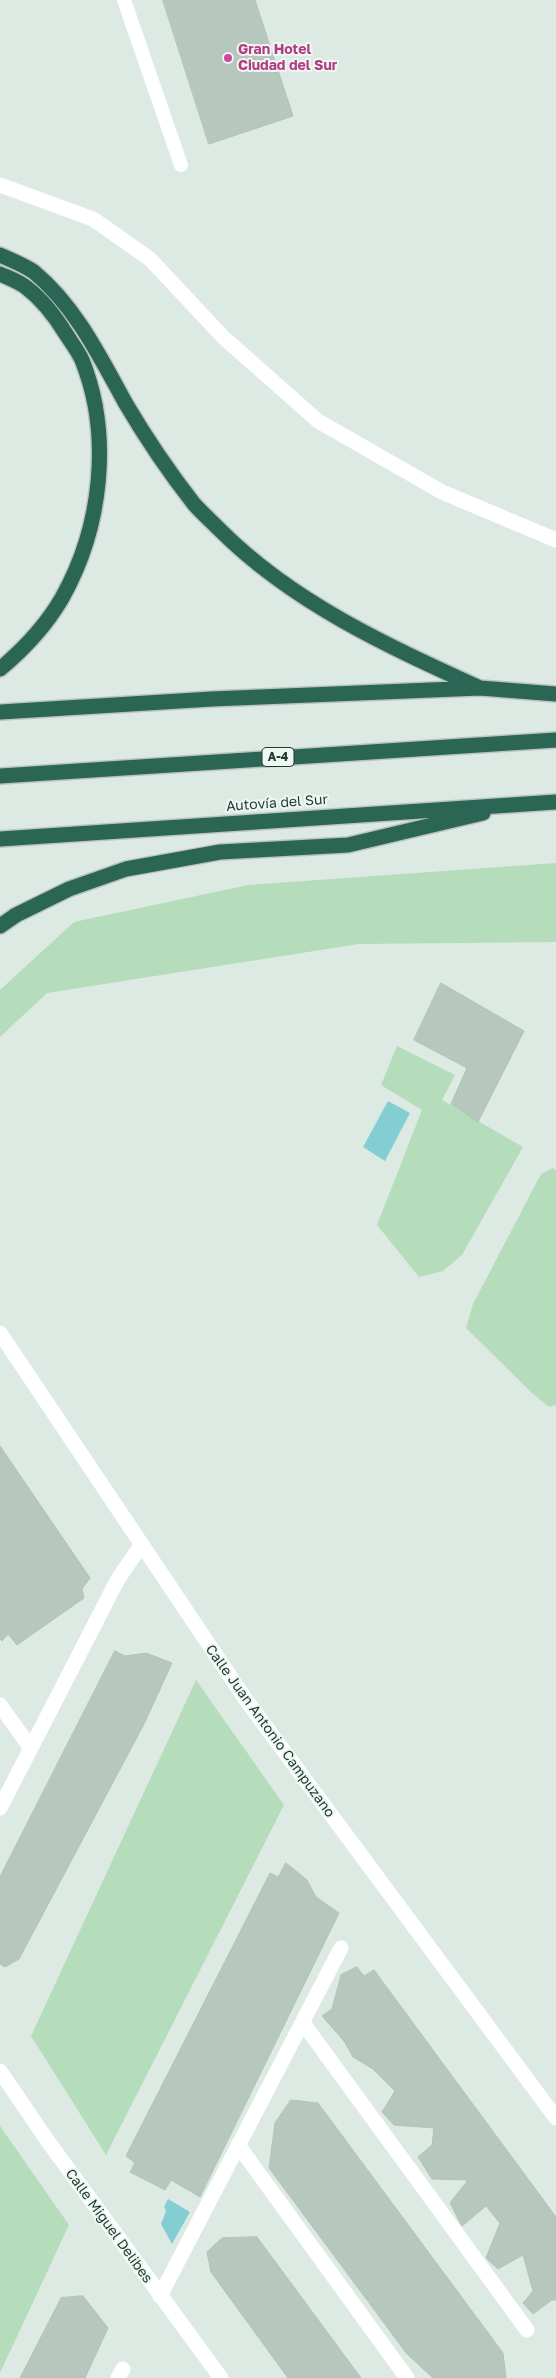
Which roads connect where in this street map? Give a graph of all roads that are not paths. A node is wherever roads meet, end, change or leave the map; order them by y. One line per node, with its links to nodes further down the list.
1 (124, 0): 2 (lane)
2 (181, 165)
3 (0, 185): 6 (street)
4 (0, 255): 8 (highway)
5 (0, 274): 7 (highway)
6 (556, 540)
7 (0, 669)
8 (480, 688): 9 (highway); 10 (highway)
9 (556, 694)
10 (0, 712)
11 (556, 740): 12 (highway, A-4)
12 (0, 776)
13 (556, 802): 14 (highway, Autovía del Sur)
14 (522, 804): 15 (highway, Autovía del Sur); 16 (highway)
15 (0, 839)
16 (0, 926)
17 (0, 1332): 18 (street, Calle Juan Antonio Campuzano)
18 (142, 1544): 20 (street); 25 (street, Calle Juan Antonio Campuzano)
19 (0, 1705): 20 (street)
20 (30, 1747): 21 (street)
21 (0, 1808)
22 (341, 1948): 23 (street)
23 (303, 2023): 26 (street); 28 (street)
24 (0, 2071): 27 (street, Calle Miguel Delibes)
25 (556, 2118)
26 (238, 2145): 27 (street); 30 (street)
27 (160, 2296): 29 (street, Calle Miguel Delibes)
28 (527, 2330)
29 (221, 2378)
30 (407, 2378)

